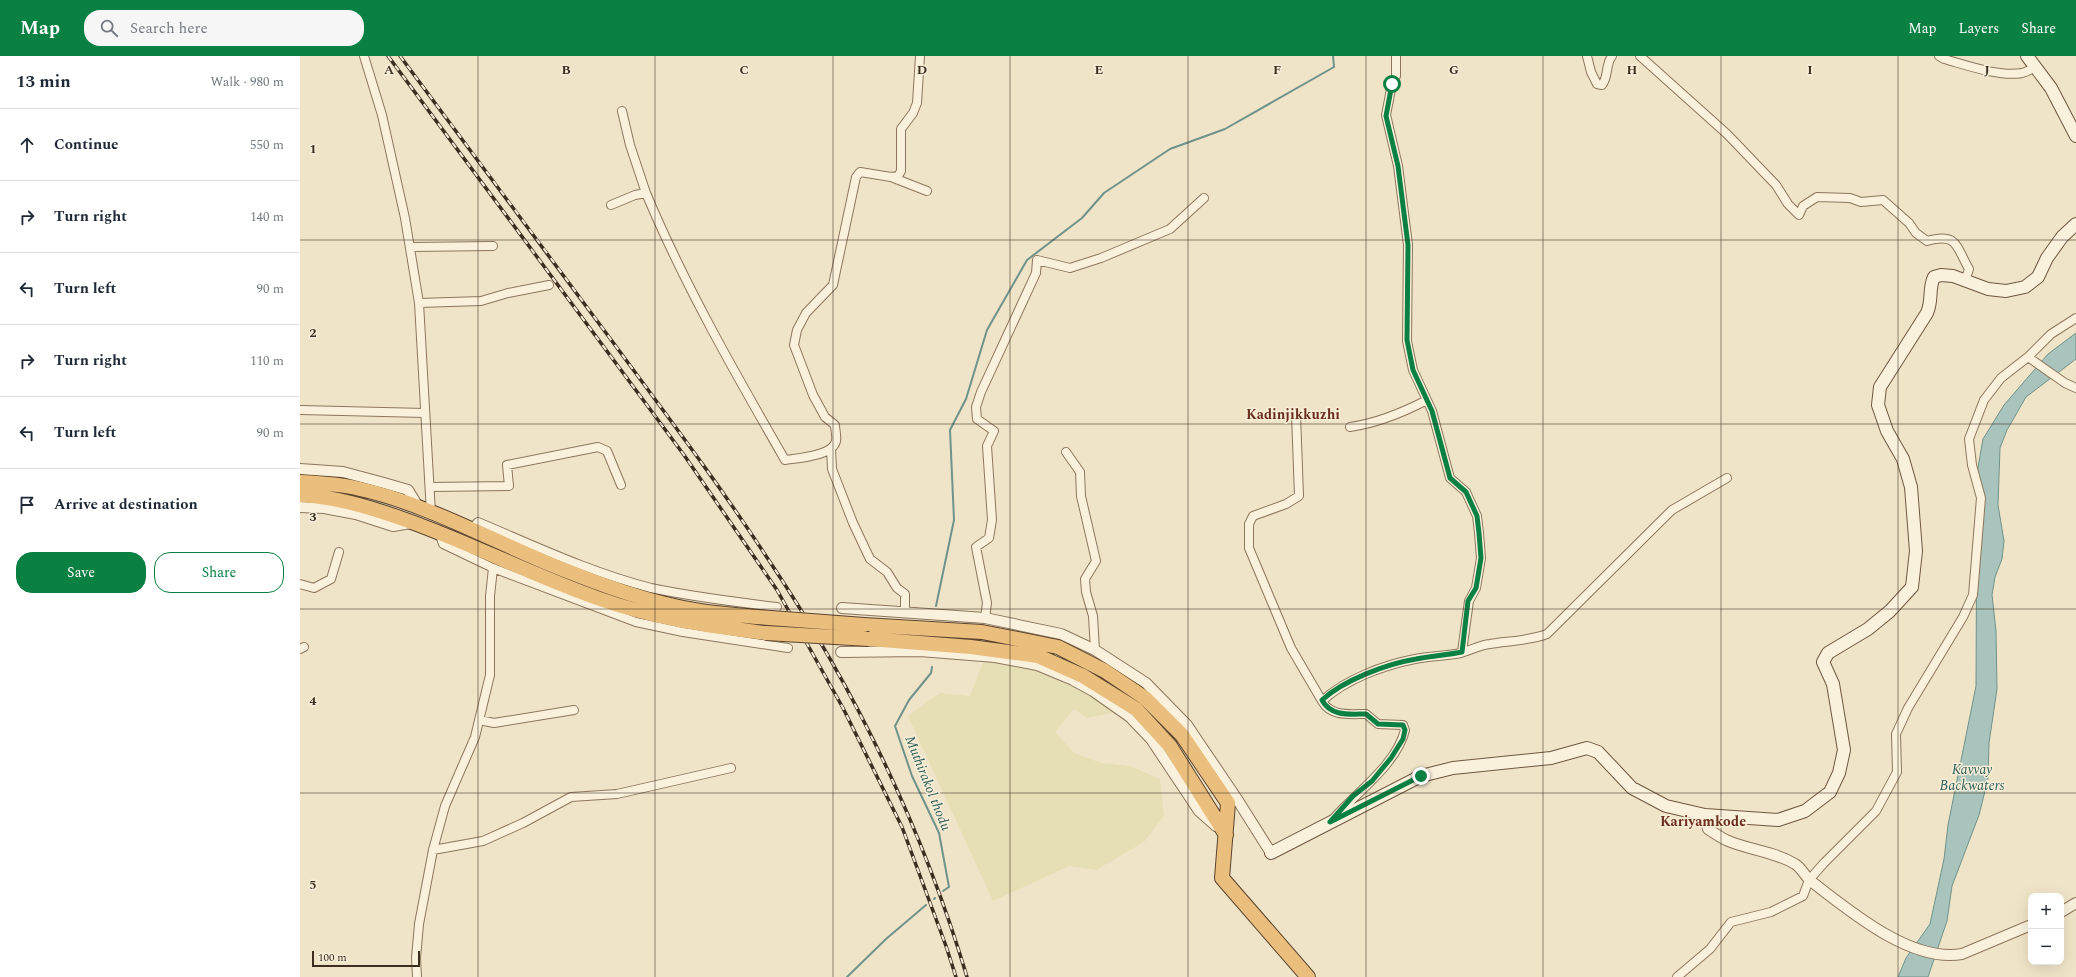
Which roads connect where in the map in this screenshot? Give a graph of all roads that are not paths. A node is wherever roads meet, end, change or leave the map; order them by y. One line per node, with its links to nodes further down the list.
1 (364, 56): 19 (street)
2 (920, 56): 12 (street)
3 (1396, 56): 26 (street)
4 (1587, 56): 5 (street)
5 (1612, 56)
6 (1640, 56): 20 (street)
7 (1938, 56): 9 (street)
8 (2027, 56): 9 (main road)
9 (2036, 67): 11 (main road)
10 (622, 111): 14 (street)
11 (2076, 136)
12 (891, 177): 13 (street); 32 (street)
13 (927, 191)
14 (646, 193): 16 (street); 32 (street)
15 (1204, 198): 50 (street)
16 (611, 205)
17 (2076, 224): 20 (main road)
18 (493, 246): 19 (street)
19 (411, 247): 22 (street)
20 (1965, 281): 59 (main road)
21 (550, 285): 22 (street)
22 (420, 303): 28 (street)
23 (2076, 318): 24 (street)
24 (2028, 357): 25 (street); 64 (street)
25 (2076, 388)
26 (1427, 400): 30 (street); 54 (street)
27 (300, 410): 28 (street)
28 (425, 413): 37 (street)
29 (1296, 414): 55 (street)
30 (1350, 427)
31 (1066, 452): 52 (street)
32 (829, 453): 49 (street)
33 (300, 469): 40 (street)
34 (1728, 478): 54 (street)
35 (300, 482): 40 (highway)
36 (621, 485): 37 (street)
37 (430, 487): 40 (street)
38 (300, 495): 41 (highway)
39 (300, 507): 41 (street)
40 (425, 510): 42 (highway)
41 (413, 523): 43 (highway)
42 (470, 529): 43 (highway); 47 (street); 61 (highway, bridge)
43 (439, 532): 45 (street); 61 (highway, bridge)
44 (339, 552): 46 (street)
45 (493, 568): 51 (street); 57 (street)
46 (300, 584)
47 (777, 607)
48 (842, 608): 49 (street)
49 (905, 612): 50 (street)
50 (985, 618): 52 (street)
51 (788, 648)
52 (1095, 650): 63 (street)
53 (841, 652): 61 (street)
54 (1462, 652): 55 (street)
55 (1322, 700): 60 (street)
56 (574, 710): 57 (street)
57 (479, 720): 62 (street)
58 (731, 768): 62 (street)
59 (1705, 814): 60 (main road); 64 (street)
60 (1330, 822): 63 (main road)
61 (1226, 835): 69 (highway)
62 (433, 850): 68 (street)
63 (1271, 853)
64 (1809, 880): 67 (street); 70 (street)
65 (2076, 903): 66 (street)
66 (2064, 910)
67 (2028, 926)
68 (417, 977)
69 (1308, 977)
70 (1677, 977)

